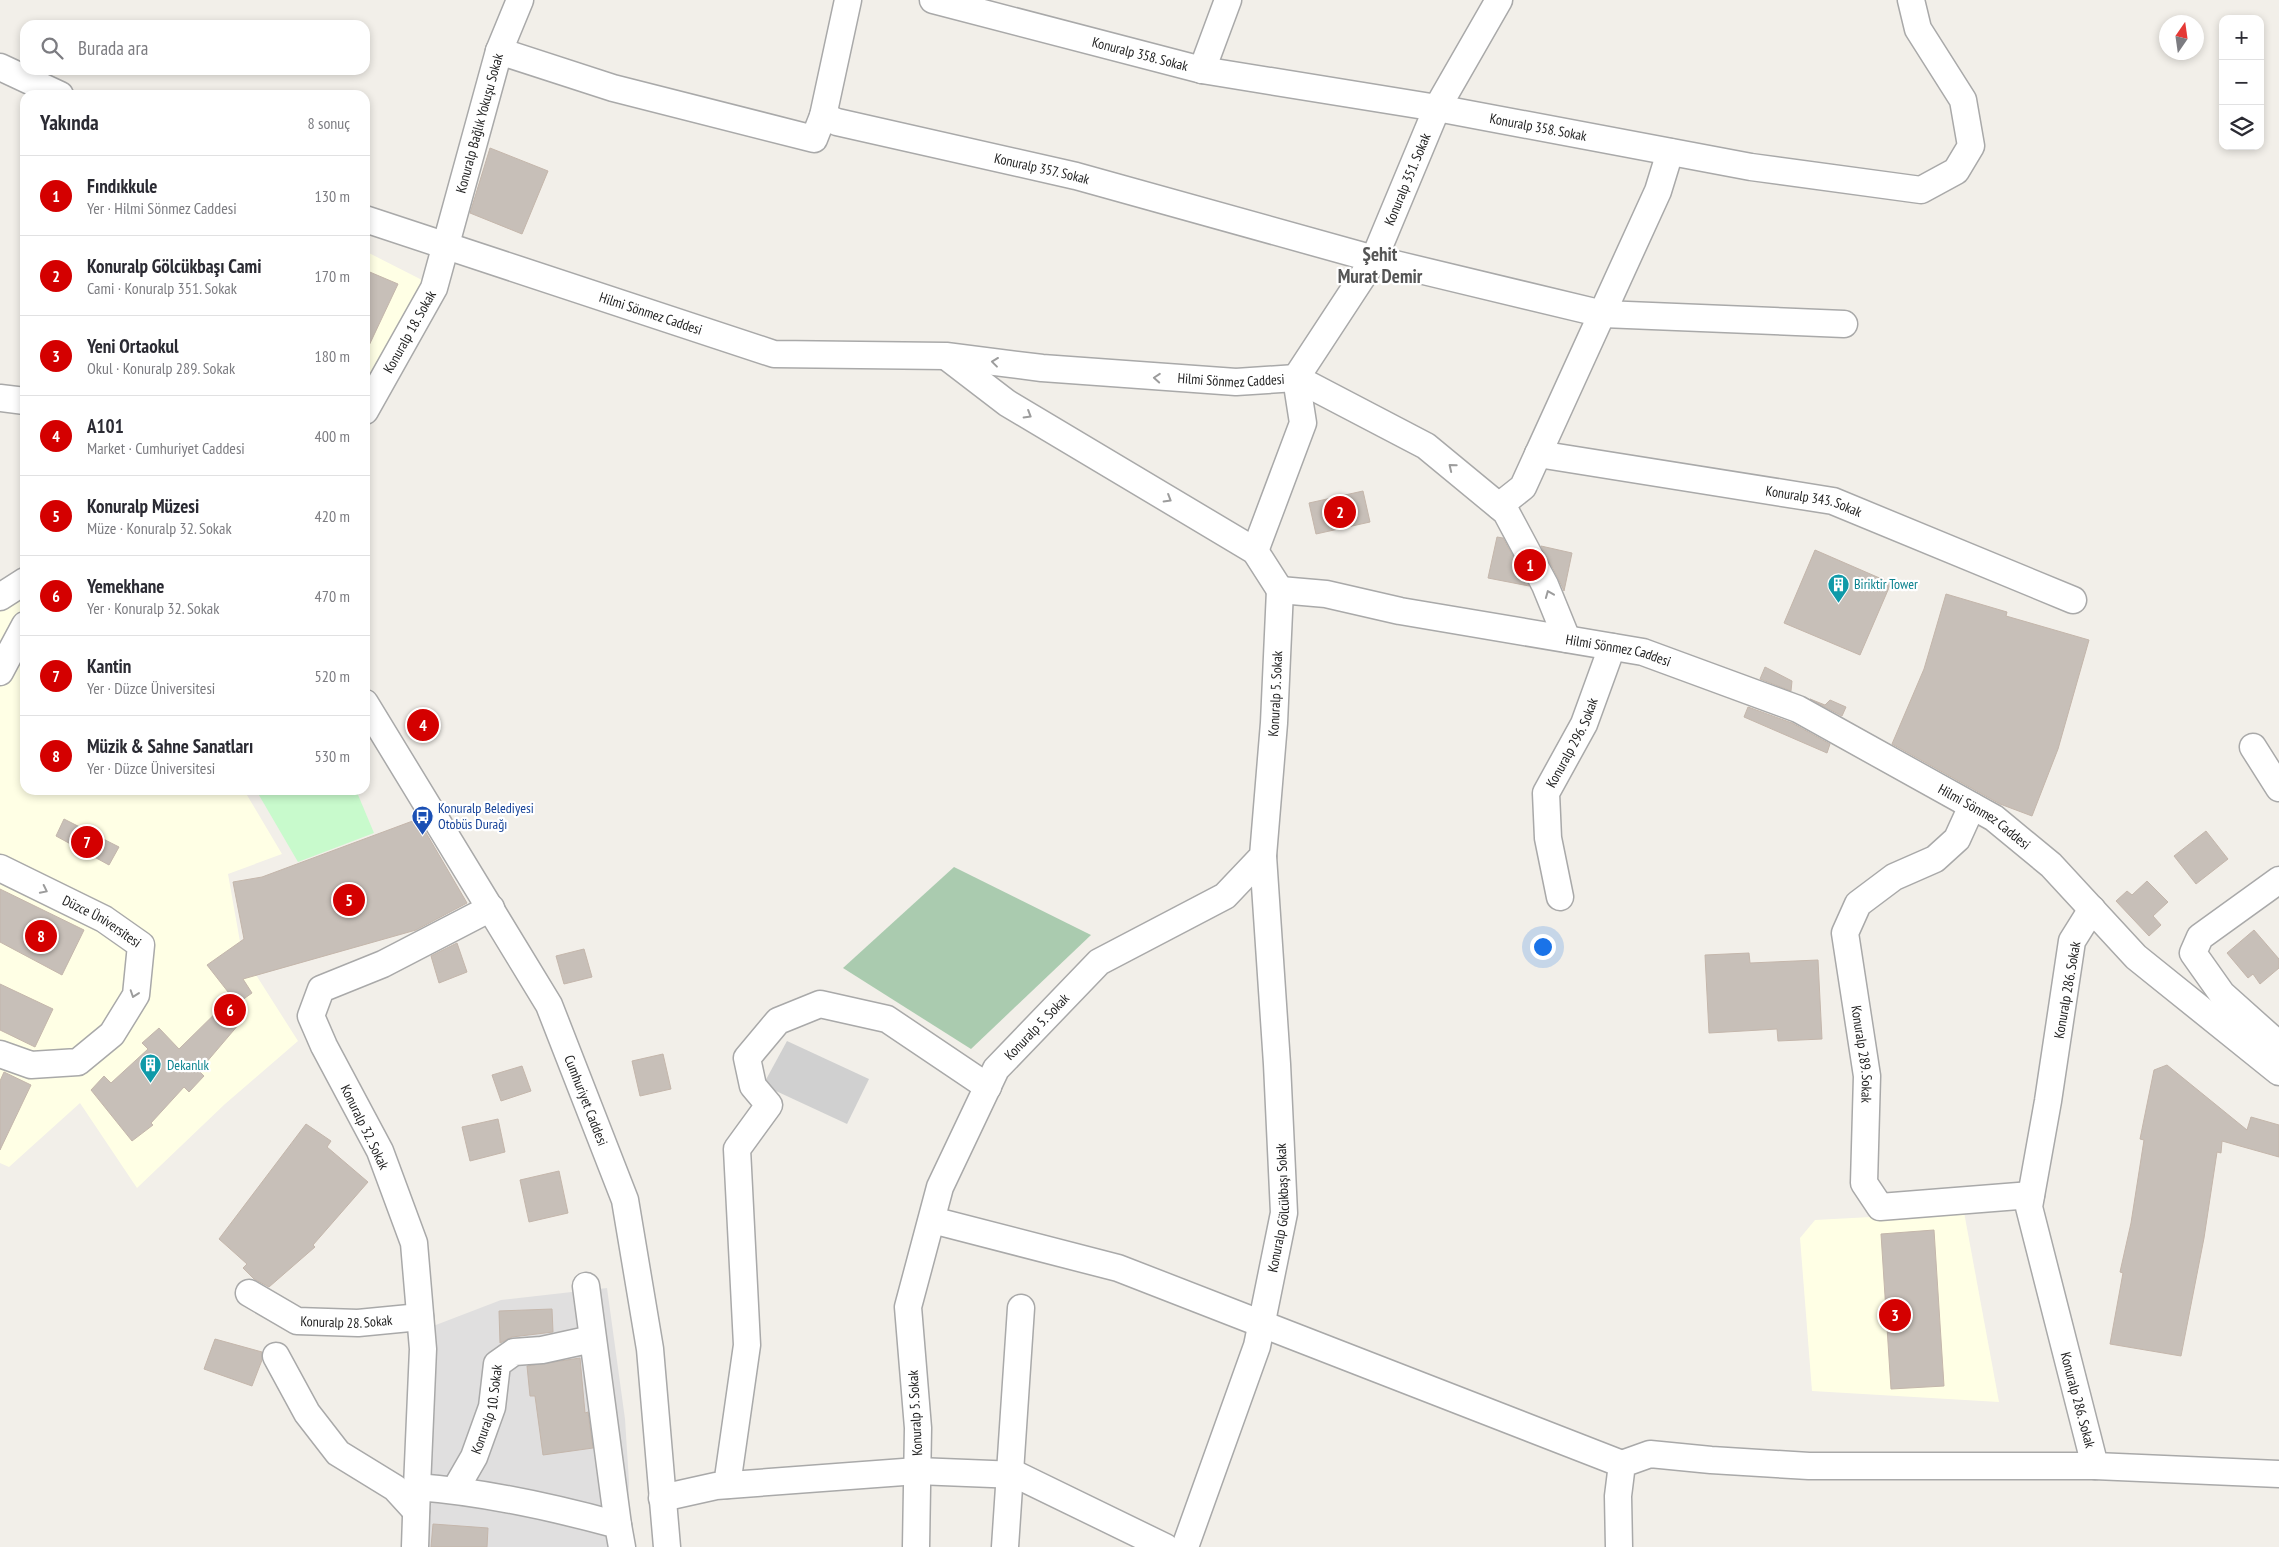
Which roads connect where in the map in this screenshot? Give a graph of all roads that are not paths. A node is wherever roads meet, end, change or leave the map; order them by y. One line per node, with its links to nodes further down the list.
1 (520, 0): 7 (street, Konuralp Bağlık Yokuşu Sokak)
2 (848, 0): 12 (street)
3 (933, 0): 9 (street, Konuralp 358. Sokak)
4 (1228, 0): 9 (street)
5 (1499, 0): 11 (street, Konuralp 351. Sokak)
6 (1911, 0): 13 (street, Konuralp 358. Sokak)
7 (499, 51): 12 (street); 15 (street, Konuralp Bağlık Yokuşu Sokak)
8 (0, 67): 10 (street)
9 (1202, 70): 11 (street, Konuralp 358. Sokak)
10 (49, 90)
11 (1437, 108): 13 (street, Konuralp 358. Sokak); 16 (street, Konuralp 351. Sokak)
12 (823, 116): 16 (street, Konuralp 357. Sokak)
13 (1670, 152): 17 (street)
14 (370, 220): 15 (street, Hilmi Sönmez Caddesi)
15 (444, 246): 19 (street, Hilmi Sönmez Caddesi); 23 (street, Konuralp 18. Sokak)
16 (1374, 259): 17 (street, Konuralp 357. Sokak); 20 (street, Konuralp 351. Sokak)
17 (1602, 314): 18 (street, Konuralp 357. Sokak); 24 (street)
18 (1844, 324)
19 (946, 356): 20 (street, Hilmi Sönmez Caddesi, one-way to 19); 26 (street, one-way to 26)
20 (1296, 378): 25 (street, Hilmi Sönmez Caddesi, one-way to 20); 26 (street)
21 (0, 398): 22 (street)
22 (20, 400)
23 (370, 402)
24 (1538, 454): 25 (street); 30 (street, Konuralp 343. Sokak)
25 (1499, 506): 32 (street, Hilmi Sönmez Caddesi, one-way to 25)
26 (1255, 551): 28 (street)
27 (20, 584): 29 (street)
28 (1280, 590): 32 (street); 39 (street, Konuralp 5. Sokak)
29 (0, 597)
30 (2073, 600)
31 (20, 634): 34 (street)
32 (1567, 639): 33 (street, Hilmi Sönmez Caddesi)
33 (1612, 647): 38 (street, Hilmi Sönmez Caddesi); 42 (street, Konuralp 296. Sokak)
34 (0, 672)
35 (370, 711): 43 (street, Cumhuriyet Caddesi)
36 (2253, 748): 37 (street)
37 (2279, 788)
38 (1972, 806): 44 (street, Hilmi Sönmez Caddesi); 49 (street, Konuralp 289. Sokak)
39 (1263, 856): 48 (street, Konuralp 5. Sokak); 55 (street, Konuralp Gölcükbaşı Sokak)
40 (0, 868): 46 (street, Düzce Üniversitesi, one-way to 46)
41 (2279, 880): 45 (street)
42 (1560, 897)
43 (491, 908): 54 (street, Konuralp 32. Sokak); 65 (street, Cumhuriyet Caddesi)
44 (2092, 909): 47 (street, Hilmi Sönmez Caddesi); 49 (street, Konuralp 286. Sokak)
45 (2279, 1045)
46 (0, 1054)
47 (2279, 1072)
48 (988, 1087): 50 (street, Konuralp 5. Sokak); 63 (street)
49 (2031, 1195): 59 (street, Konuralp 286. Sokak)
50 (932, 1220): 55 (street); 60 (street, Konuralp 5. Sokak)
51 (586, 1286): 56 (street)
52 (249, 1293): 54 (street, Konuralp 28. Sokak)
53 (1021, 1308): 62 (street)
54 (420, 1317): 66 (street, Konuralp 32. Sokak)
55 (1262, 1325): 58 (street); 73 (street, Konuralp Gölcükbaşı Sokak)
56 (592, 1339): 64 (street, Konuralp 10. Sokak); 67 (street)
57 (276, 1356): 66 (street)
58 (1622, 1464): 59 (street, Konuralp 286. Sokak); 74 (street)
59 (2095, 1466): 61 (street)
60 (917, 1471): 62 (street); 63 (street); 70 (street, Konuralp 5. Sokak)
61 (2279, 1474)
62 (1009, 1475): 71 (street); 72 (street)
63 (727, 1485): 65 (street)
64 (456, 1490): 66 (street); 67 (street)
65 (662, 1498): 69 (street, Cumhuriyet Caddesi)
66 (416, 1499): 68 (street, Konuralp 32. Sokak)
67 (620, 1536)
68 (415, 1547)
69 (667, 1547)
70 (916, 1547)
71 (1005, 1547)
72 (1165, 1547)
73 (1185, 1547)
74 (1619, 1547)

